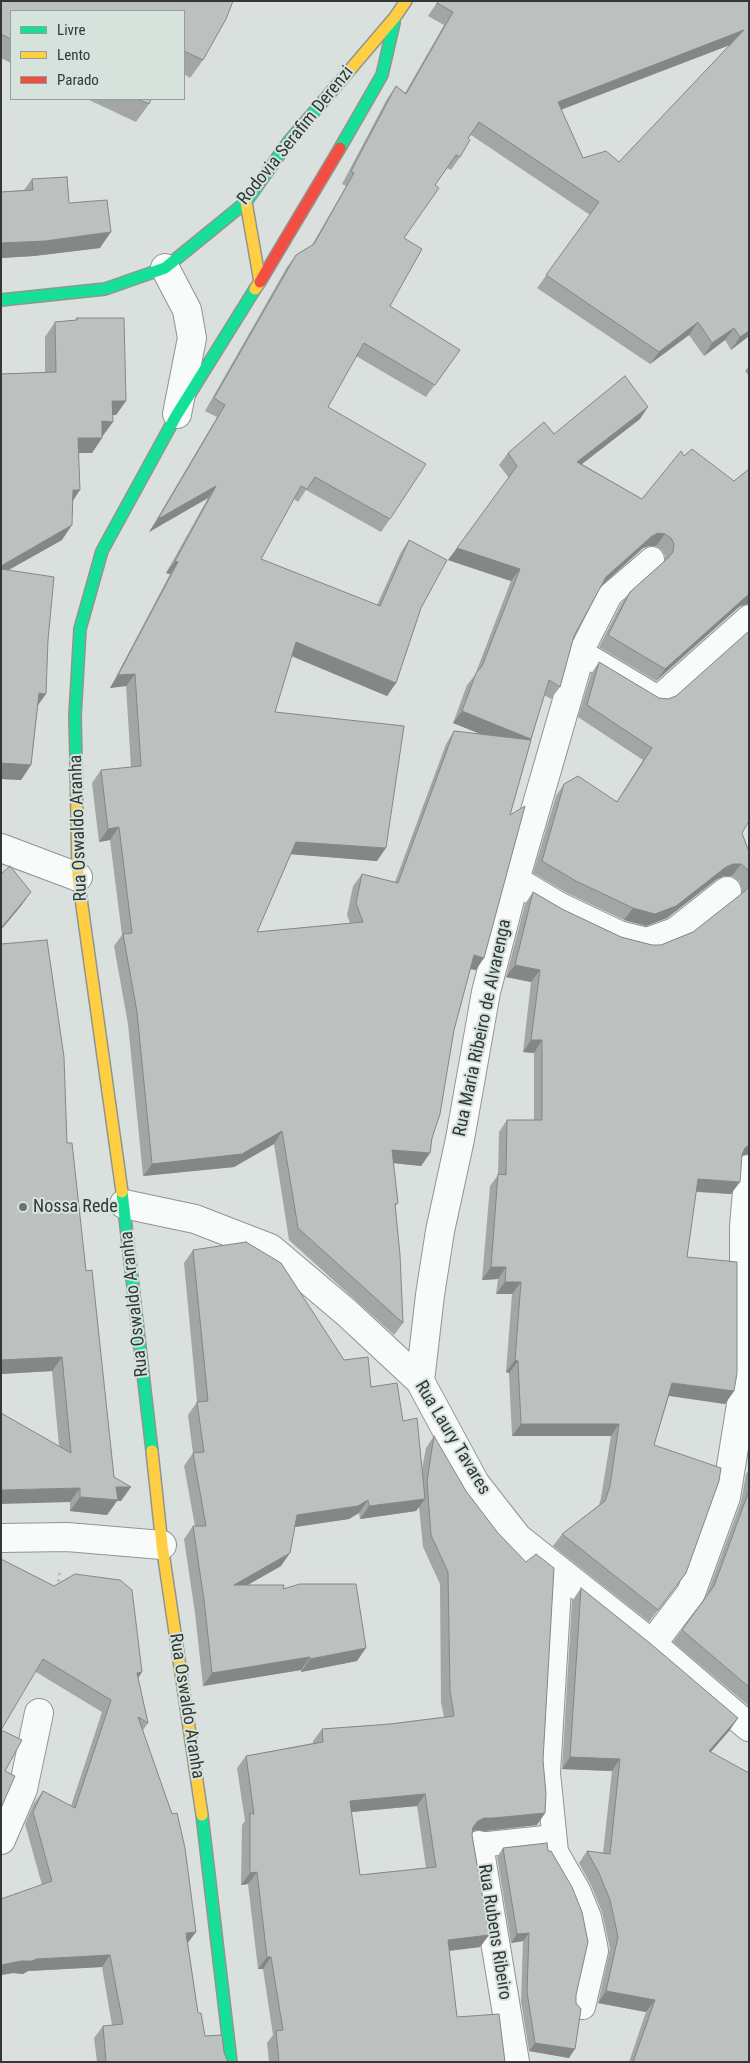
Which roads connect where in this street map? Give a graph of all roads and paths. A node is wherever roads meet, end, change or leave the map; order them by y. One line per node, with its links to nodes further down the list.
1 (406, 1): 2 (street, Rodovia Serafim Derenzi)
2 (395, 18): 3 (street, Rodovia Serafim Derenzi); 5 (street, Rua Oswaldo Aranha)
3 (246, 202): 4 (street, Rodovia Serafim Derenzi); 5 (street)
4 (165, 268): 6 (street, Rodovia Serafim Derenzi); 7 (street, Rua Oswaldo Aranha)
5 (260, 282): 7 (street, Rua Oswaldo Aranha)
6 (1, 300)
7 (176, 416): 12 (street, Rua Oswaldo Aranha)
8 (652, 559): 10 (lane)
9 (746, 624): 10 (lane)
10 (581, 652): 13 (street, Rua Maria Ribeiro de Alvarenga)
11 (1, 848): 12 (street)
12 (78, 877): 16 (street, Rua Oswaldo Aranha)
13 (515, 880): 14 (street); 17 (street, Rua Maria Ribeiro de Alvarenga)
14 (727, 891)
15 (749, 1169): 18 (street)
16 (124, 1204): 17 (street, Rua Laury Tavares); 21 (street, Rua Oswaldo Aranha)
17 (420, 1381): 22 (street, Rua Laury Tavares)
18 (744, 1412): 24 (street)
19 (67, 1537): 20 (street); 21 (street); 23 (path)
20 (1, 1538)
21 (162, 1545): 31 (street, Rua Oswaldo Aranha)
22 (560, 1571): 24 (street, Rua Laury Tavares); 27 (lane)
23 (55, 1595)
24 (652, 1644): 26 (street, Rua Laury Tavares)
25 (39, 1713): 28 (street)
26 (749, 1727)
27 (554, 1837): 29 (lane, Rua Rubens Ribeiro); 30 (lane)
28 (1, 1840)
29 (479, 1846): 32 (street, Rua Rubens Ribeiro)
30 (583, 2006)
31 (231, 2062)
32 (515, 2062)

